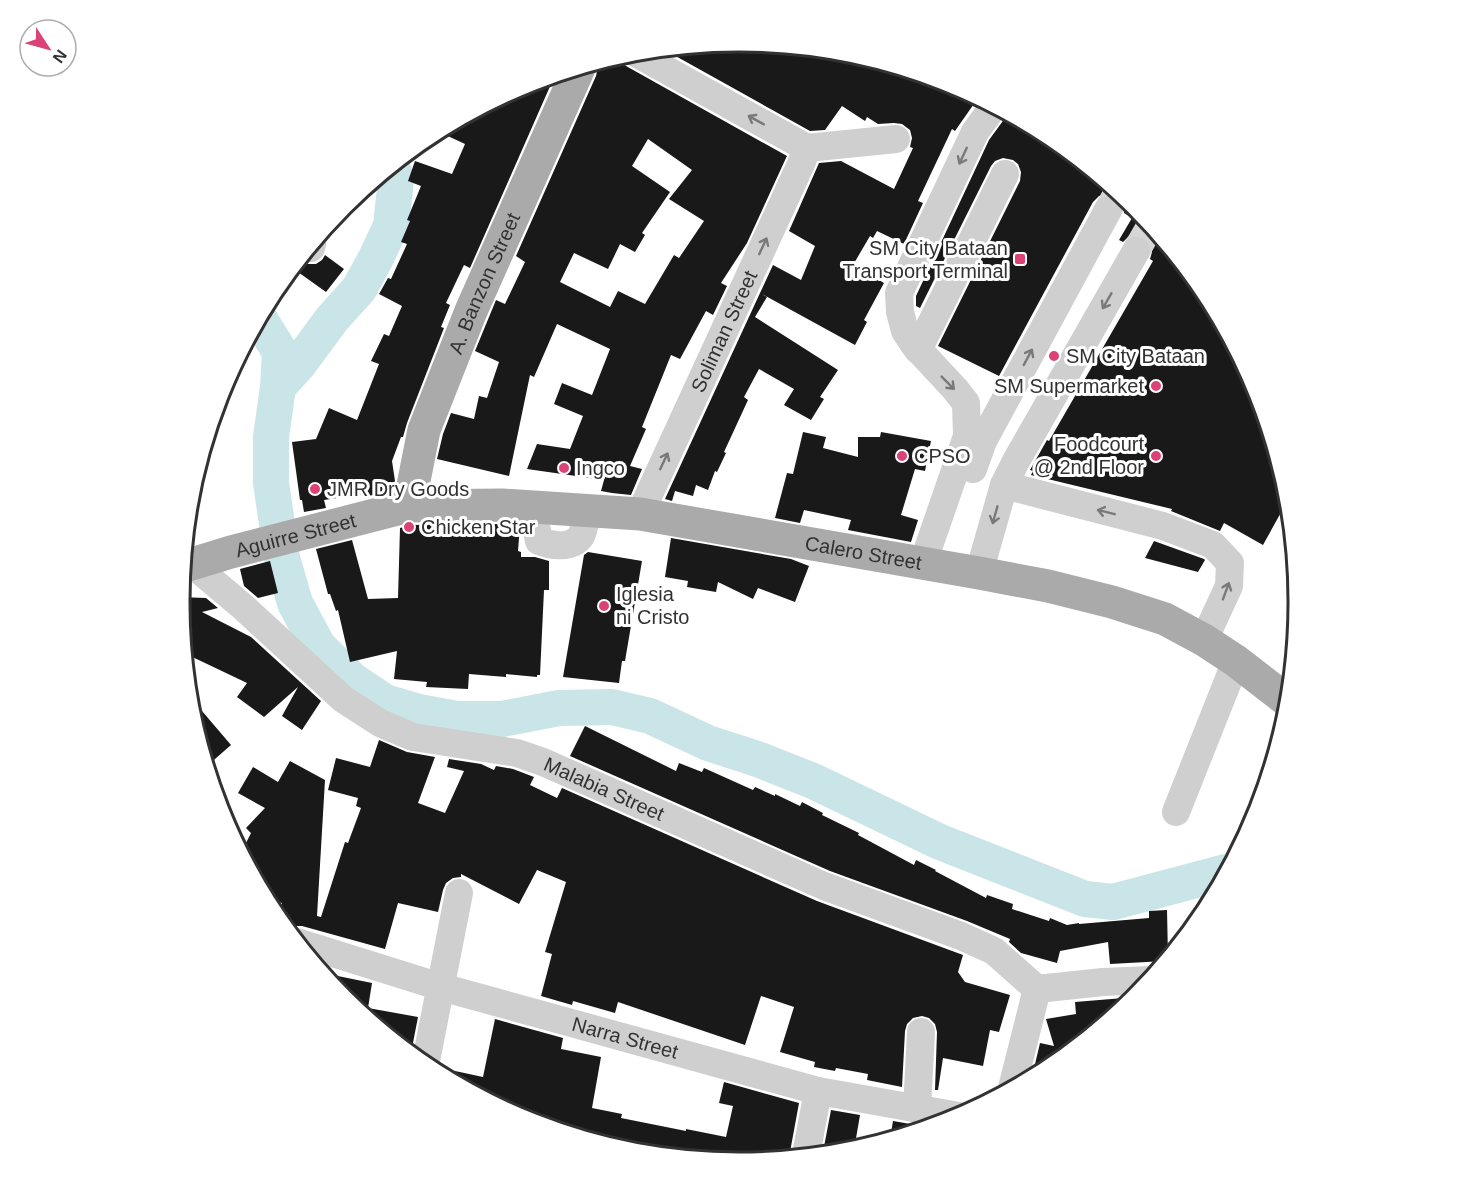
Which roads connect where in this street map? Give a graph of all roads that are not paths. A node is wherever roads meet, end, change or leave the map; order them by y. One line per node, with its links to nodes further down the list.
1 (649, 60): 5 (street, one-way to 1)
2 (575, 78): 11 (main road, A. Banzon Street)
3 (989, 113): 9 (street, one-way to 9)
4 (896, 139): 5 (street)
5 (807, 148): 12 (street, Soliman Street, one-way to 5)
6 (1005, 174): 9 (street)
7 (1108, 210): 14 (street, one-way to 7)
8 (1136, 250): 10 (street, one-way to 10)
9 (918, 350): 14 (street, one-way to 14)
10 (1004, 485): 16 (street, one-way to 16); 17 (street, one-way to 10)
11 (409, 506): 12 (main road, Calero Street); 13 (main road, Aguirre Street)
12 (640, 514): 14 (main road, Calero Street)
13 (191, 565)
14 (931, 565): 16 (main road, Calero Street)
15 (191, 569): 25 (street, Malabia Street)
16 (980, 573): 17 (main road, Calero Street)
17 (1204, 640): 18 (main road, Calero Street)
18 (1236, 661): 19 (main road, Calero Street); 20 (street)
19 (1280, 695)
20 (1176, 812)
21 (459, 893): 24 (street)
22 (311, 946): 24 (street, Narra Street)
23 (1137, 981): 25 (street)
24 (441, 987): 27 (street); 29 (street, Narra Street)
25 (1037, 989): 28 (street)
26 (921, 1032): 30 (street)
27 (427, 1054)
28 (1015, 1078)
29 (818, 1091): 30 (street, Narra Street); 32 (street)
30 (917, 1109): 31 (street, Narra Street)
31 (941, 1113)
32 (807, 1147)

